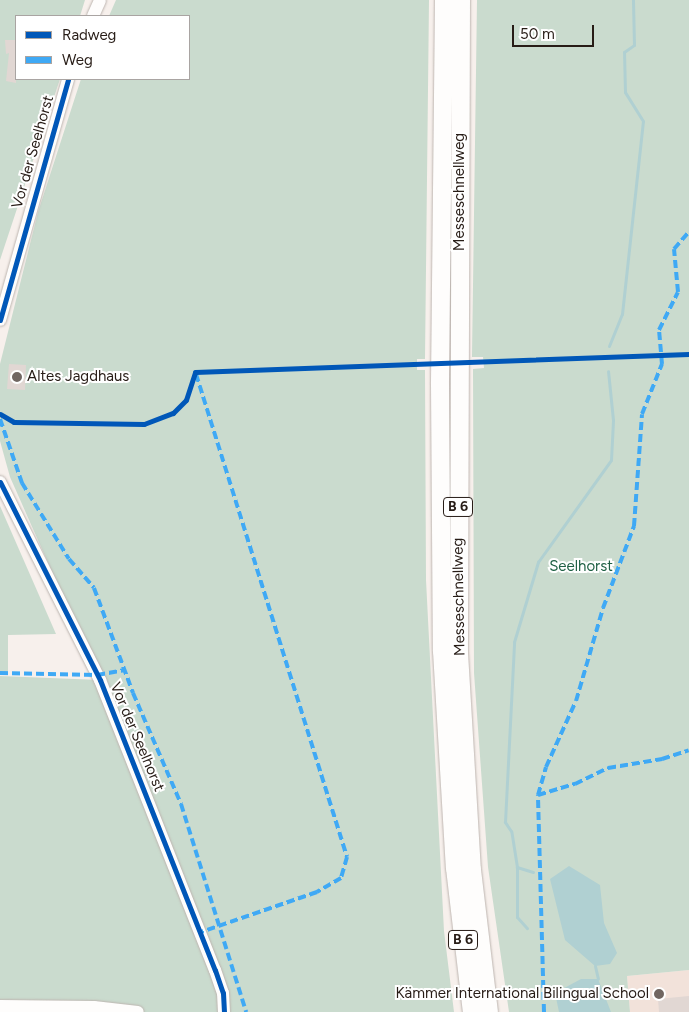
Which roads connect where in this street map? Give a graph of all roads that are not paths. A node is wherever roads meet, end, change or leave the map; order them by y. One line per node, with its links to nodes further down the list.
1 (100, 0): 4 (street)
2 (444, 0): 11 (highway, Messeschnellweg / B 6)
3 (461, 0): 12 (highway, Messeschnellweg / B 6)
4 (93, 15)
5 (68, 80): 6 (street, Vor der Seelhorst)
6 (0, 320)
7 (0, 482): 10 (street, Vor der Seelhorst)
8 (0, 1006): 9 (street)
9 (138, 1012)
10 (224, 1012)
11 (472, 1012)
12 (489, 1012)

